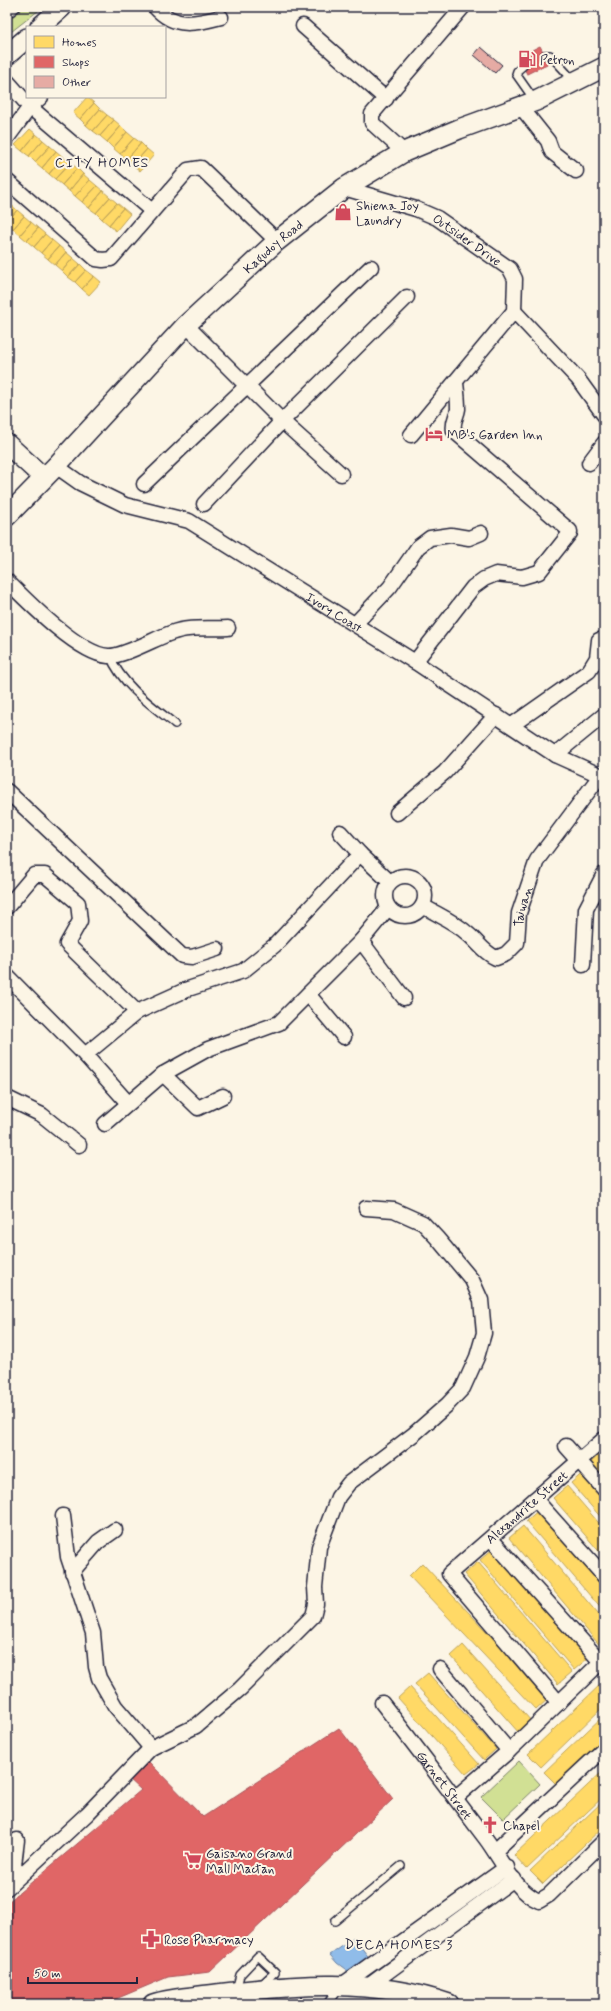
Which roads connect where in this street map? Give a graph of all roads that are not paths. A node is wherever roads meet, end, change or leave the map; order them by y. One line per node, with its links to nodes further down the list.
1 (17, 7): 5 (lane)
2 (62, 7): 7 (street)
3 (155, 7): 6 (street)
4 (463, 7): 17 (street)
5 (7, 15)
6 (221, 16)
7 (41, 26)
8 (303, 26): 17 (street)
9 (26, 39): 10 (street)
10 (7, 55)
11 (545, 55): 15 (lane)
12 (523, 66): 18 (lane)
13 (604, 67): 15 (street, Kagudoy Road)
14 (7, 81): 19 (street)
15 (575, 82): 18 (street, Kagudoy Road)
16 (40, 98): 19 (street)
17 (386, 99): 21 (street)
18 (528, 104): 21 (street, Kagudoy Road); 22 (street)
19 (30, 107): 20 (street); 25 (street)
20 (7, 138)
21 (404, 152): 24 (street, Kagudoy Road)
22 (576, 171)
23 (7, 181): 25 (street)
24 (344, 188): 26 (street, Kagudoy Road); 29 (street, Outsider Drive)
25 (152, 211): 26 (street)
26 (277, 241): 30 (street, Kagudoy Road)
27 (371, 267): 32 (street)
28 (407, 297): 34 (street)
29 (514, 312): 31 (street); 33 (street)
30 (186, 325): 32 (street); 39 (street, Kagudoy Road)
31 (456, 382): 35 (street); 50 (street)
32 (248, 385): 34 (street); 41 (street)
33 (604, 415)
34 (282, 421): 40 (street); 42 (street)
35 (411, 435)
36 (604, 443): 38 (street)
37 (7, 444): 39 (street)
38 (589, 463)
39 (50, 472): 43 (street, Kagudoy Road); 46 (street, Ivory Coast)
40 (341, 474)
41 (144, 484)
42 (204, 504)
43 (7, 516)
44 (481, 533): 46 (street)
45 (7, 581): 49 (street)
46 (355, 624): 50 (street, Ivory Coast)
47 (228, 628): 49 (street)
48 (599, 640): 54 (street)
49 (110, 656): 53 (lane)
50 (415, 662): 51 (street, Ivory Coast)
51 (496, 715): 54 (street, Ivory Coast); 58 (street)
52 (604, 715): 55 (street)
53 (175, 724)
54 (512, 725): 55 (street, Ivory Coast)
55 (555, 754): 56 (street, Ivory Coast)
56 (602, 776): 63 (street, Taiwan)
57 (7, 791): 67 (street)
58 (397, 813)
59 (340, 832): 60 (street)
60 (360, 854): 62 (street); 72 (street)
61 (604, 874): 68 (street)
62 (390, 882): 63 (street); 65 (street)
63 (423, 906): 65 (street)
64 (7, 907): 72 (street)
65 (388, 908): 66 (street)
66 (361, 940): 70 (street); 71 (street)
67 (217, 949)
68 (583, 966)
69 (7, 976): 74 (street)
70 (308, 994): 73 (street); 75 (street)
71 (404, 998)
72 (137, 1012): 74 (street)
73 (344, 1038)
74 (85, 1055): 78 (street)
75 (163, 1074): 76 (street); 78 (street)
76 (223, 1096)
77 (7, 1098): 80 (street)
78 (128, 1103): 79 (street)
79 (105, 1124)
80 (79, 1145)
81 (366, 1208): 96 (street)
82 (604, 1439): 84 (street, Alexandrite Street)
83 (566, 1446): 84 (street)
84 (578, 1461): 85 (street); 86 (street, Alexandrite Street)
85 (604, 1489)
86 (535, 1499): 89 (street, Alexandrite Street); 91 (street)
87 (63, 1516): 90 (street)
88 (115, 1530): 90 (street)
89 (491, 1539): 92 (street); 95 (street, Alexandrite Street)
90 (72, 1572): 96 (street)
91 (604, 1576)
92 (603, 1661): 95 (street)
93 (440, 1669): 98 (street)
94 (382, 1703): 99 (street, Garnet Street)
95 (559, 1703): 98 (street)
96 (151, 1748): 106 (street)
97 (604, 1750): 102 (street)
98 (509, 1751): 99 (street)
99 (455, 1798): 102 (street, Garnet Street)
100 (17, 1840): 105 (street)
101 (604, 1841): 104 (street, Garnet Street)
102 (495, 1851): 104 (street, Garnet Street)
103 (400, 1866): 107 (lane)
104 (510, 1873): 108 (street); 109 (street)
105 (7, 1882)
106 (7, 1888)
107 (335, 1921)
108 (342, 1985): 109 (street); 110 (street); 115 (lane)
109 (367, 1987): 112 (street)
110 (256, 1989): 111 (street); 111 (lane)
111 (236, 1992): 113 (street)
112 (413, 1999): 116 (street)
113 (182, 2001): 114 (street)
114 (153, 2004)
115 (327, 2004)
116 (449, 2004)

